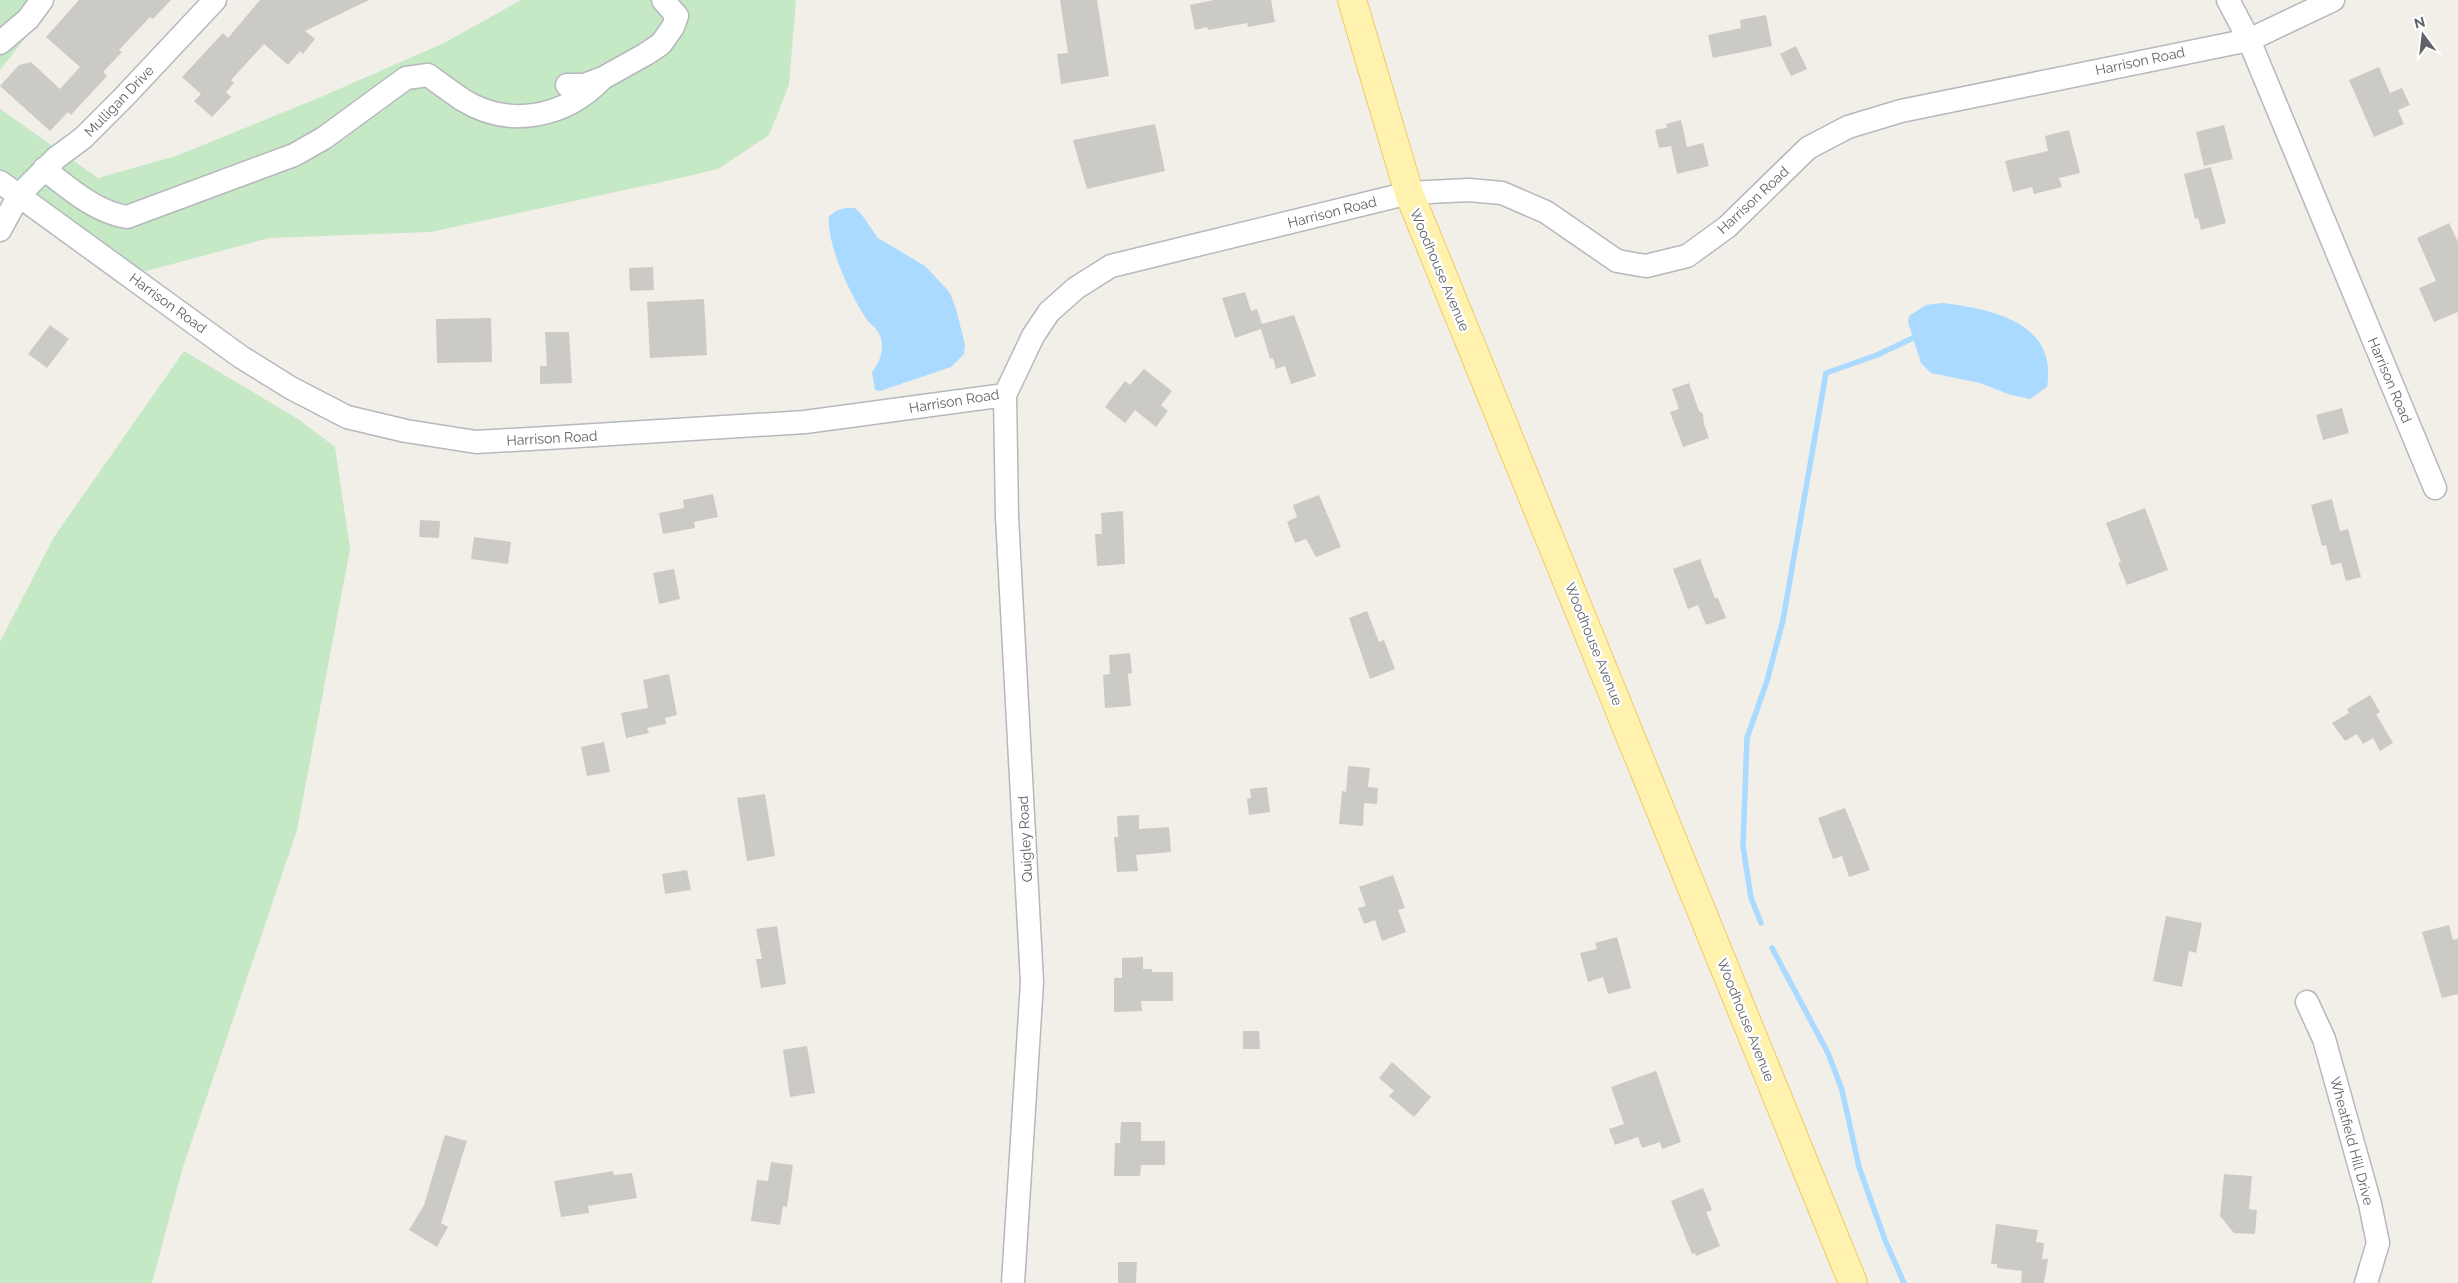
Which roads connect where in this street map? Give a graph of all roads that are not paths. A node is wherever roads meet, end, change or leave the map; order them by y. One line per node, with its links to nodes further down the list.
1 (42, 0): 8 (street)
2 (215, 0): 11 (street, Mulligan Drive)
3 (663, 0): 9 (street)
4 (1352, 0): 13 (main road, Woodhouse Avenue)
5 (2228, 0): 7 (street)
6 (2333, 0): 7 (street)
7 (2249, 40): 13 (street, Harrison Road); 17 (street, Harrison Road)
8 (0, 43)
9 (603, 78): 10 (street); 11 (street)
10 (567, 85)
11 (44, 169): 14 (street, Mulligan Drive)
12 (0, 182): 14 (street, Harrison Road)
13 (1408, 193): 16 (street, Harrison Road); 20 (main road, Woodhouse Avenue)
14 (19, 195): 15 (street, Mulligan Drive); 16 (street, Harrison Road)
15 (2, 220)
16 (1005, 395): 19 (street, Quigley Road)
17 (2435, 488)
18 (2307, 1002): 21 (street, Wheatfield Hill Drive)
19 (1013, 1283)
20 (1853, 1283)
21 (2366, 1283)

